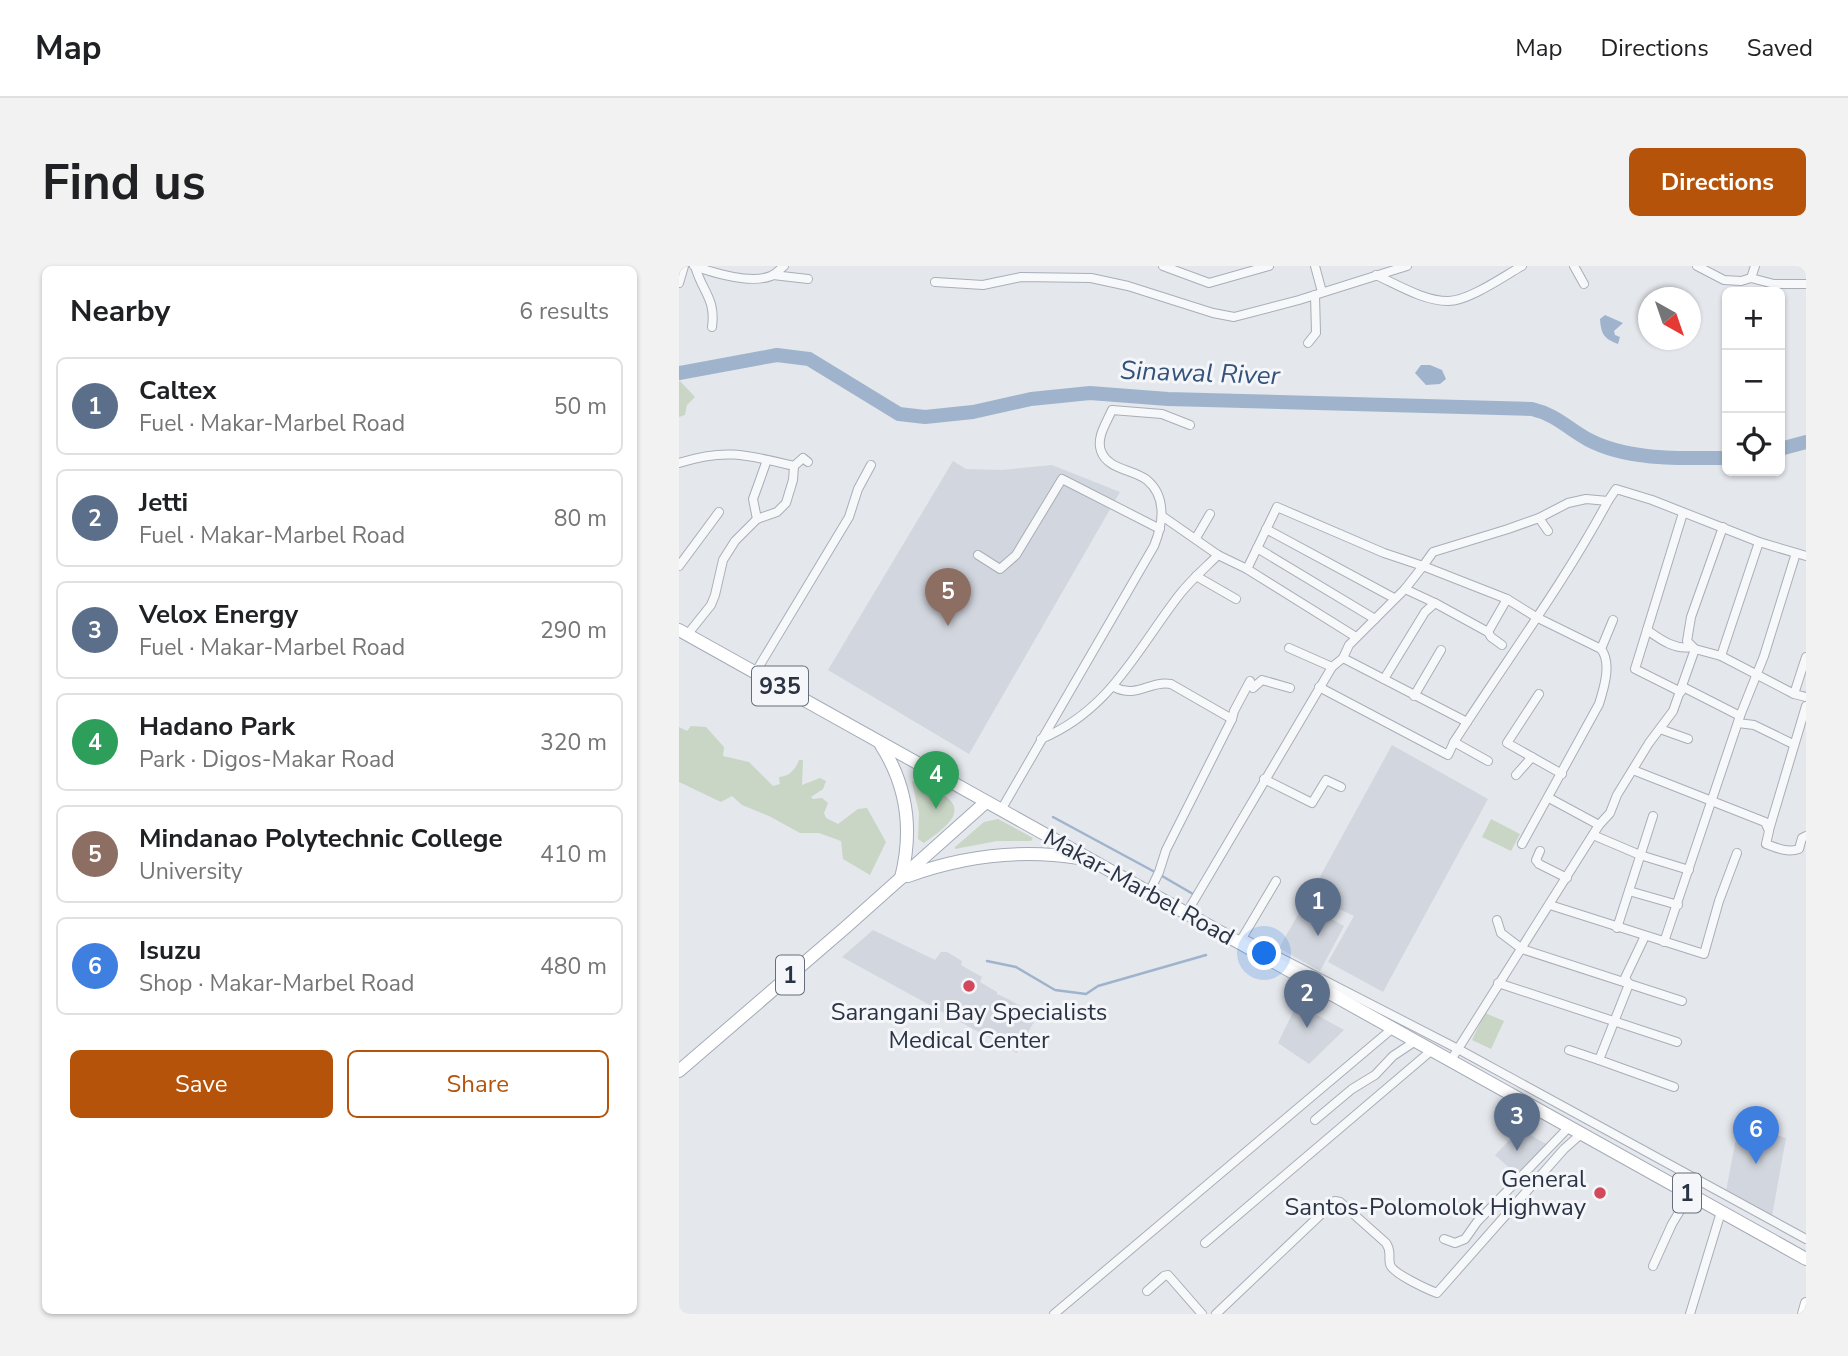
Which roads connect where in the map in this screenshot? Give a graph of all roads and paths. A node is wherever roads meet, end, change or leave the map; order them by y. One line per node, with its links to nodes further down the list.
1 (684, 266): 19 (street)
2 (694, 266): 13 (street); 23 (street)
3 (784, 266): 13 (street)
4 (1020, 266): 15 (street)
5 (1163, 266): 6 (street)
6 (1269, 266)
7 (1315, 266): 22 (street)
8 (1407, 266): 14 (street)
9 (1522, 266): 14 (street)
10 (1574, 266): 20 (street)
11 (1697, 266): 16 (street)
12 (1755, 266): 16 (street)
13 (773, 275): 17 (street)
14 (1376, 275): 22 (street)
15 (1021, 278): 18 (street); 22 (street)
16 (1751, 278): 21 (street)
17 (807, 279)
18 (935, 282)
19 (679, 283)
20 (1584, 284)
21 (1806, 284)
22 (1318, 294): 24 (street)
23 (712, 327)
24 (1308, 343)
25 (1190, 425): 35 (street)
26 (767, 460): 28 (street); 30 (street); 37 (street)
27 (808, 461): 30 (street)
28 (679, 463)
29 (871, 465): 74 (street)
30 (794, 466): 37 (street)
31 (1608, 501): 34 (street); 36 (street); 58 (street)
32 (719, 512): 50 (street)
33 (1210, 513): 42 (street)
34 (1682, 513): 38 (street); 61 (street)
35 (1162, 516): 39 (street); 42 (street)
36 (1539, 518): 41 (street); 49 (street)
37 (757, 519): 63 (street)
38 (1723, 527): 43 (street); 67 (street)
39 (1160, 529): 46 (street); 90 (street)
40 (1266, 529): 44 (street); 49 (street); 55 (street)
41 (1548, 531)
42 (1196, 538): 47 (street)
43 (1759, 542): 45 (street); 70 (street)
44 (1257, 548): 51 (street); 59 (street)
45 (1796, 553): 48 (street); 75 (street)
46 (978, 555)
47 (1218, 555): 51 (street); 52 (street)
48 (1806, 556)
49 (1423, 565): 53 (street); 56 (street)
50 (679, 566)
51 (1247, 569): 64 (street)
52 (1196, 576): 54 (street); 77 (street)
53 (1405, 589): 55 (street); 57 (street)
54 (1235, 598)
55 (1394, 598): 59 (street)
56 (1507, 599): 58 (street); 62 (street)
57 (1435, 603): 62 (street); 76 (street)
58 (1536, 617): 68 (street); 88 (street)
59 (1375, 619): 64 (street)
60 (1613, 620): 68 (street)
61 (1647, 629): 67 (street); 80 (street)
62 (1488, 632): 65 (street)
63 (683, 633): 74 (main road, 935)
64 (1356, 637): 72 (street)
65 (1502, 645)
66 (1289, 648): 73 (street)
67 (1693, 648): 70 (street); 80 (street)
68 (1601, 649): 98 (street)
69 (1441, 650): 83 (street)
70 (1720, 656): 75 (street)
71 (1806, 657): 82 (street)
72 (1343, 658): 73 (street); 76 (street)
73 (1332, 667): 78 (street)
74 (755, 673): 93 (main road, 935)
75 (1758, 674): 82 (street); 87 (street)
76 (1384, 679): 83 (street)
77 (1114, 687): 86 (street); 90 (street)
78 (1319, 687): 92 (street); 100 (street)
79 (1290, 688): 86 (street)
80 (1682, 690): 87 (street); 89 (street)
81 (1539, 694): 95 (street)
82 (1794, 694): 84 (street)
83 (1414, 695): 88 (street)
84 (1806, 697)
85 (1806, 706): 94 (street)
86 (1232, 719): 121 (street)
87 (1739, 720): 94 (street); 103 (street)
88 (1467, 722): 92 (street)
89 (1660, 729): 91 (street); 97 (street)
90 (1041, 739): 105 (street)
91 (1688, 739)
92 (1454, 742): 96 (street)
93 (880, 743): 104 (main road, 935); 118 (main road)
94 (1793, 744): 108 (street)
95 (1532, 757): 98 (street); 99 (street)
96 (1488, 761)
97 (1633, 770): 103 (street); 107 (street)
98 (1562, 774): 102 (street)
99 (1516, 775)
100 (1264, 779): 101 (street); 124 (street)
101 (1341, 787)
102 (1549, 798): 107 (street); 111 (street)
103 (1713, 801): 108 (street); 116 (street)
104 (986, 802): 105 (main road, Makar-Marbel Road / 1); 118 (main road, 1)
105 (1000, 810): 115 (main road, Makar-Marbel Road / 1)
106 (1653, 816): 114 (street)
107 (1599, 825): 109 (street)
108 (1769, 831): 110 (street)
109 (1593, 835): 114 (street); 117 (street)
110 (1806, 836)
111 (1523, 844)
112 (1540, 851): 117 (street)
113 (1737, 853): 129 (street)
114 (1640, 855): 116 (street); 120 (street)
115 (1089, 859): 118 (main road); 121 (main road, Makar-Marbel Road / 1)
116 (1689, 870): 123 (street)
117 (1566, 878): 122 (street)
118 (901, 879): 142 (main road, 1)
119 (1276, 881): 128 (street)
120 (1629, 891): 123 (street); 126 (street)
121 (1149, 893): 124 (main road, Makar-Marbel Road / 1)
122 (1550, 905): 126 (street); 130 (street)
123 (1678, 905): 129 (street)
124 (1187, 914): 128 (main road, Makar-Marbel Road / 1)
125 (1497, 920): 130 (street)
126 (1616, 928): 127 (street)
127 (1645, 936): 129 (street); 132 (street)
128 (1241, 940): 135 (main road, Makar-Marbel Road / 1); 140 (street)
129 (1664, 942)
130 (1522, 949): 131 (street); 132 (street)
131 (1498, 983): 134 (street); 140 (street)
132 (1629, 984): 133 (street); 134 (street)
133 (1682, 1002)
134 (1614, 1023): 137 (street); 141 (street)
135 (1393, 1028): 136 (main road, Makar-Marbel Road / 1); 156 (street)
136 (1419, 1042): 138 (main road, Makar-Marbel Road / 1); 144 (street)
137 (1677, 1042)
138 (1432, 1049): 140 (main road, Makar-Marbel Road / 1); 151 (street)
139 (1569, 1050): 141 (street)
140 (1455, 1054): 145 (main road, Makar-Marbel Road / 1); 150 (street)
141 (1599, 1060): 143 (street)
142 (679, 1071)
143 (1674, 1087)
144 (1315, 1120)
145 (1569, 1127): 146 (main road, Makar-Marbel Road / 1); 149 (street)
146 (1581, 1134): 147 (main road, Makar-Marbel Road / 1); 158 (street)
147 (1690, 1194): 148 (main road, Makar-Marbel Road / 1); 153 (street)
148 (1721, 1212): 152 (main road, Makar-Marbel Road / 1); 159 (street)
149 (1444, 1238)
150 (1806, 1239)
151 (1205, 1243)
152 (1806, 1259)
153 (1653, 1266)
154 (1147, 1291): 157 (street)
155 (1806, 1303): 160 (main road)
156 (1054, 1314)
157 (1202, 1314)
158 (1216, 1314)
159 (1690, 1314)
160 (1803, 1314)

